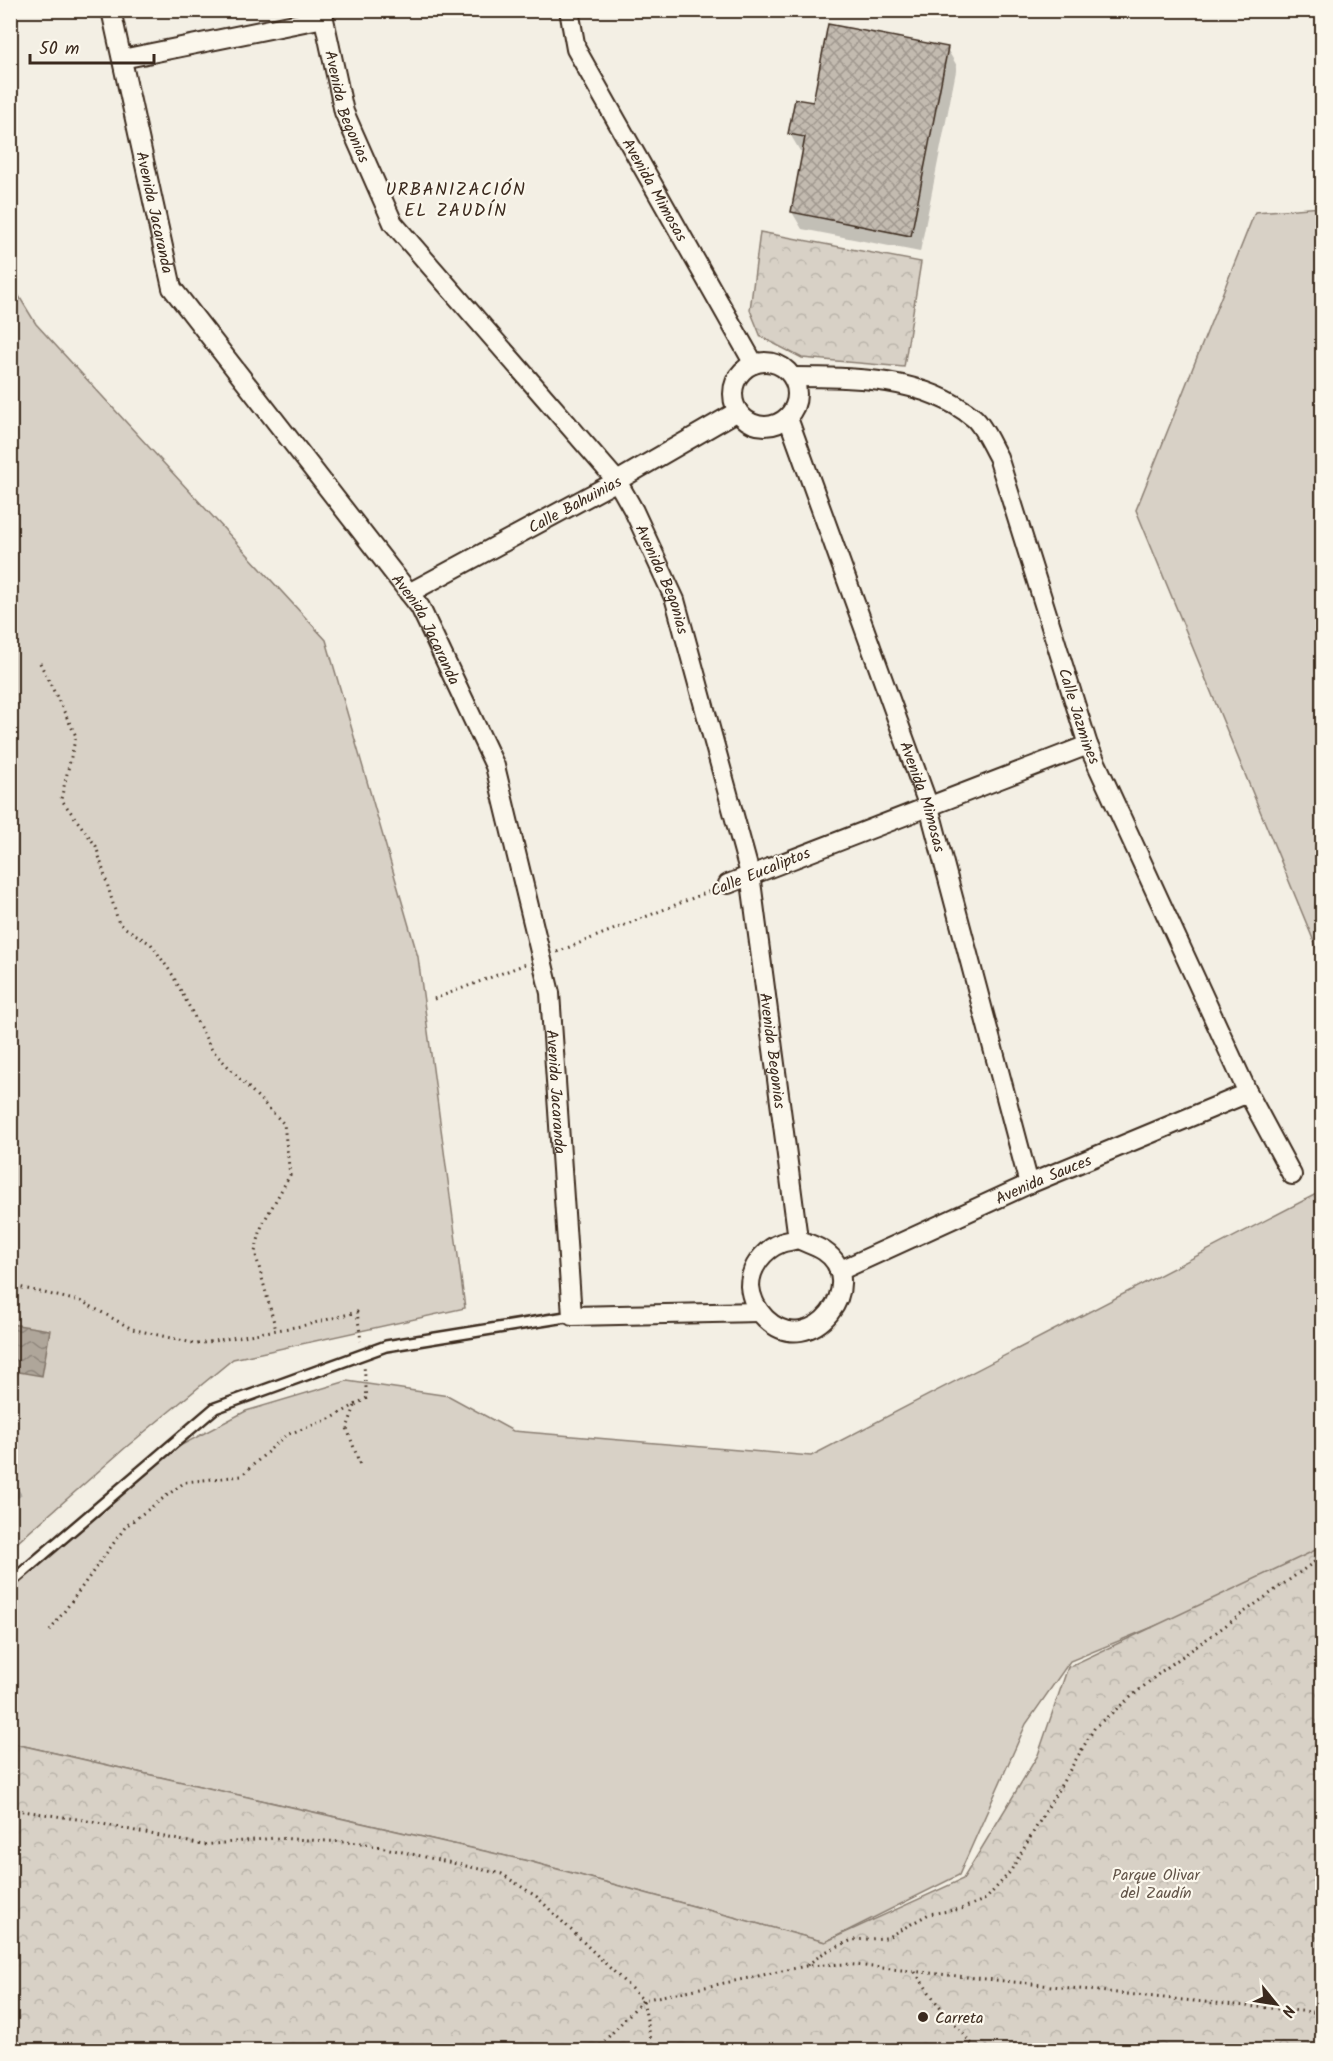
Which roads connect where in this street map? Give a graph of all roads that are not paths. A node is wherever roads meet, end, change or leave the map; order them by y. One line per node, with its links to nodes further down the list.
1 (111, 10): 4 (street, Avenida Jacaranda)
2 (569, 10): 5 (street, Avenida Mimosas)
3 (323, 14): 4 (street); 9 (street, Avenida Begonias)
4 (122, 58): 10 (street, Avenida Jacaranda)
5 (754, 364): 6 (street); 7 (street)
6 (793, 377): 8 (street); 11 (street, Calle Jazmines)
7 (738, 411): 8 (street); 9 (street, Calle Bahuinias)
8 (788, 417): 12 (street, Avenida Mimosas)
9 (617, 480): 10 (street, Calle Bahuinias); 13 (street, Avenida Begonias)
10 (409, 593): 21 (street, Avenida Jacaranda)
11 (1088, 745): 12 (street, Calle Eucaliptos); 15 (street, Calle Jazmines)
12 (929, 807): 13 (street, Calle Eucaliptos); 17 (street, Avenida Mimosas)
13 (750, 874): 14 (street, Calle Eucaliptos); 18 (street, Avenida Begonias)
14 (728, 884)
15 (1248, 1093): 16 (street, Calle Jazmines); 17 (street, Avenida Sauces)
16 (1292, 1174)
17 (1029, 1184): 19 (street, Avenida Sauces)
18 (798, 1239): 19 (street); 20 (street)
19 (839, 1271): 20 (street)
20 (759, 1312): 21 (street)
21 (572, 1316): 22 (lane)
22 (10, 1583)

